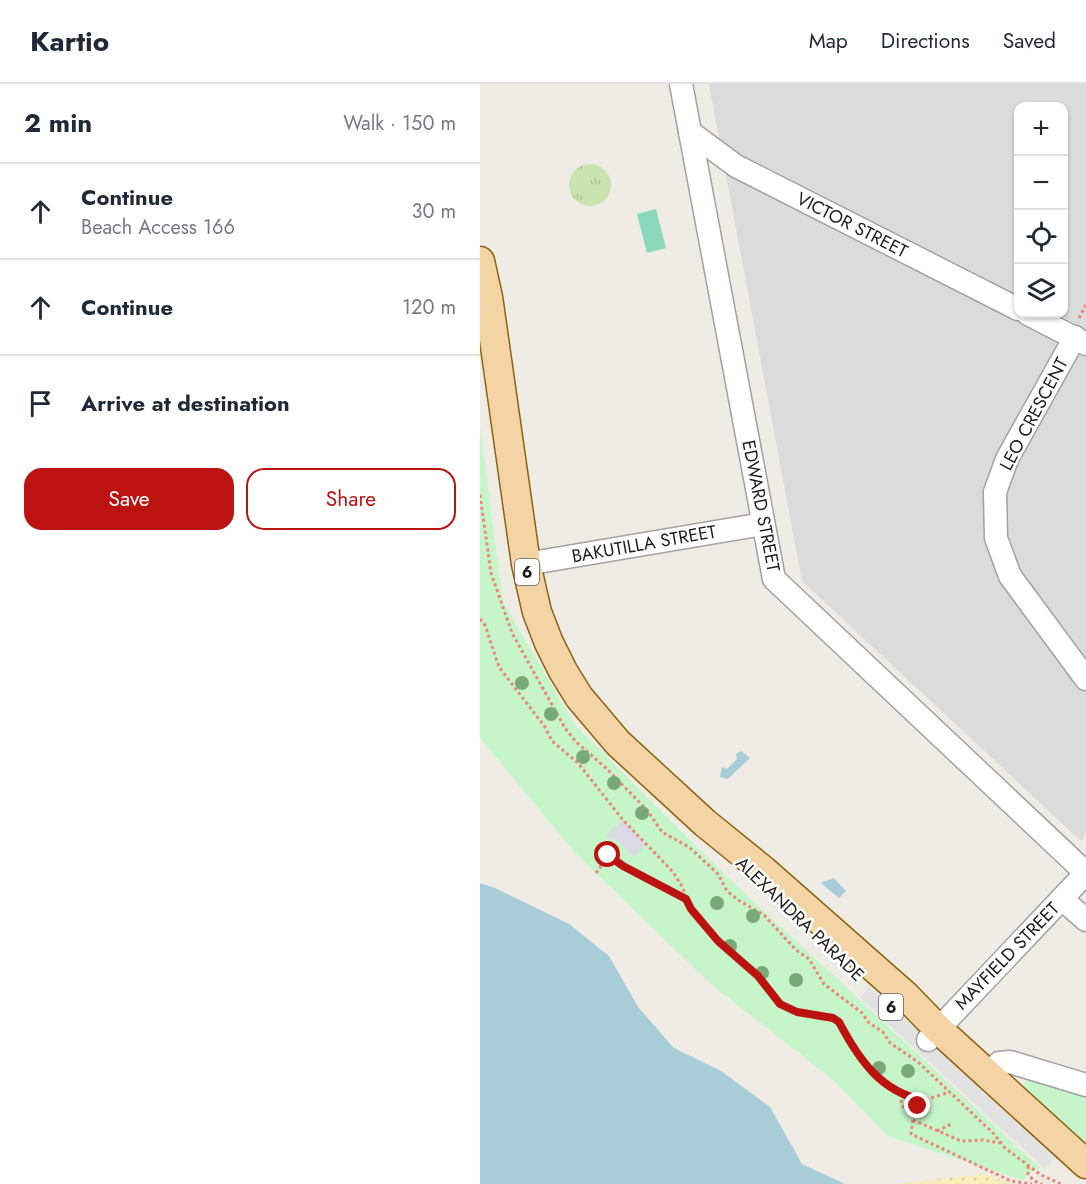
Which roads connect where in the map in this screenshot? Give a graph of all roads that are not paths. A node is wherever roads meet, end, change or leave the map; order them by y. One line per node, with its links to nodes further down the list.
1 (681, 84): 2 (street, EDWARD STREET)
2 (690, 132): 4 (street, VICTOR STREET); 7 (street, EDWARD STREET)
3 (480, 261): 8 (main road, ALEXANDRA PARADE / 6)
4 (1014, 307)
5 (1038, 318): 6 (street)
6 (1079, 334): 9 (street, LEO CRESCENT)
7 (763, 524): 8 (street, BAKUTILLA STREET); 10 (street, EDWARD STREET)
8 (526, 564): 13 (main road, ALEXANDRA PARADE / 6)
9 (1086, 679)
10 (1086, 873): 11 (street, MAYFIELD STREET)
11 (1062, 899): 12 (street); 13 (street, MAYFIELD STREET)
12 (1086, 920)
13 (933, 1034): 14 (main road, ALEXANDRA PARADE / 6); 17 (main road, ALEXANDRA PARADE / 6)
14 (988, 1074): 15 (street); 16 (main road, ALEXANDRA PARADE / 6)
15 (1086, 1085)
16 (1086, 1164)
17 (1086, 1182)

